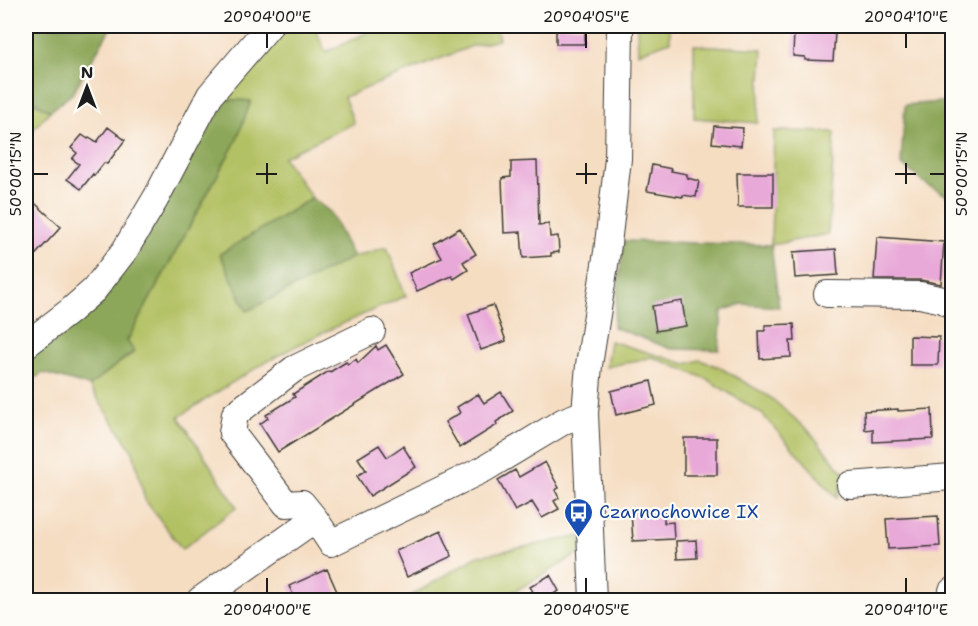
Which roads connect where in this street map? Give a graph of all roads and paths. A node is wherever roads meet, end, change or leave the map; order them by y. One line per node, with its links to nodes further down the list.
1 (269, 26): 6 (street)
2 (620, 26): 7 (street)
3 (827, 294): 4 (street)
4 (952, 305)
5 (372, 331): 10 (street)
6 (26, 345)
7 (585, 413): 10 (street); 13 (street)
8 (952, 477): 9 (street)
9 (850, 485)
10 (315, 519): 12 (street)
11 (952, 591): 14 (street)
12 (200, 600)
13 (593, 600)
14 (951, 600)

